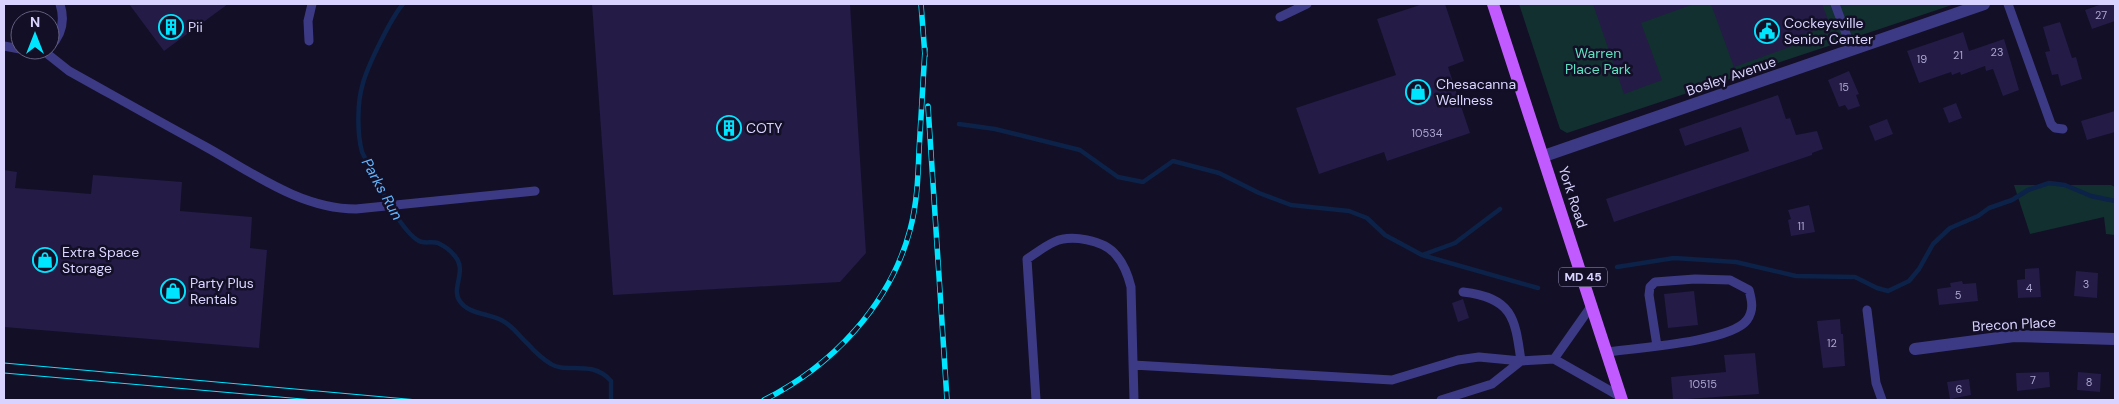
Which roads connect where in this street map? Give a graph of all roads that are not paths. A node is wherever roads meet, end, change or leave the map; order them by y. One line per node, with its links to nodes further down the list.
1 (60, 4): 9 (lane)
2 (312, 4): 10 (lane)
3 (1308, 4): 8 (lane)
4 (1493, 4): 14 (main road, York Road / MD 45)
5 (1835, 4): 11 (lane)
6 (1984, 4): 11 (street, Bosley Avenue)
7 (2008, 4): 13 (lane)
8 (1280, 17)
9 (60, 33)
10 (309, 41)
11 (1852, 50): 14 (street, Bosley Avenue)
12 (57, 60): 15 (lane)
13 (2063, 129)
14 (1544, 156): 17 (main road, York Road / MD 45)
15 (535, 191)
16 (1463, 292): 24 (lane)
17 (1592, 305): 22 (main road, York Road / MD 45); 23 (lane)
18 (1867, 310): 30 (lane)
19 (2115, 339): 21 (street, Brecon Place)
20 (1657, 346): 20 (lane); 22 (lane)
21 (1915, 349)
22 (1606, 352): 26 (main road, York Road / MD 45)
23 (1554, 359): 24 (lane); 26 (lane)
24 (1521, 361): 25 (lane); 29 (lane)
25 (1133, 365): 27 (lane); 28 (lane)
26 (1622, 399)
27 (1036, 400)
28 (1134, 400)
29 (1441, 400)
30 (1882, 400)

